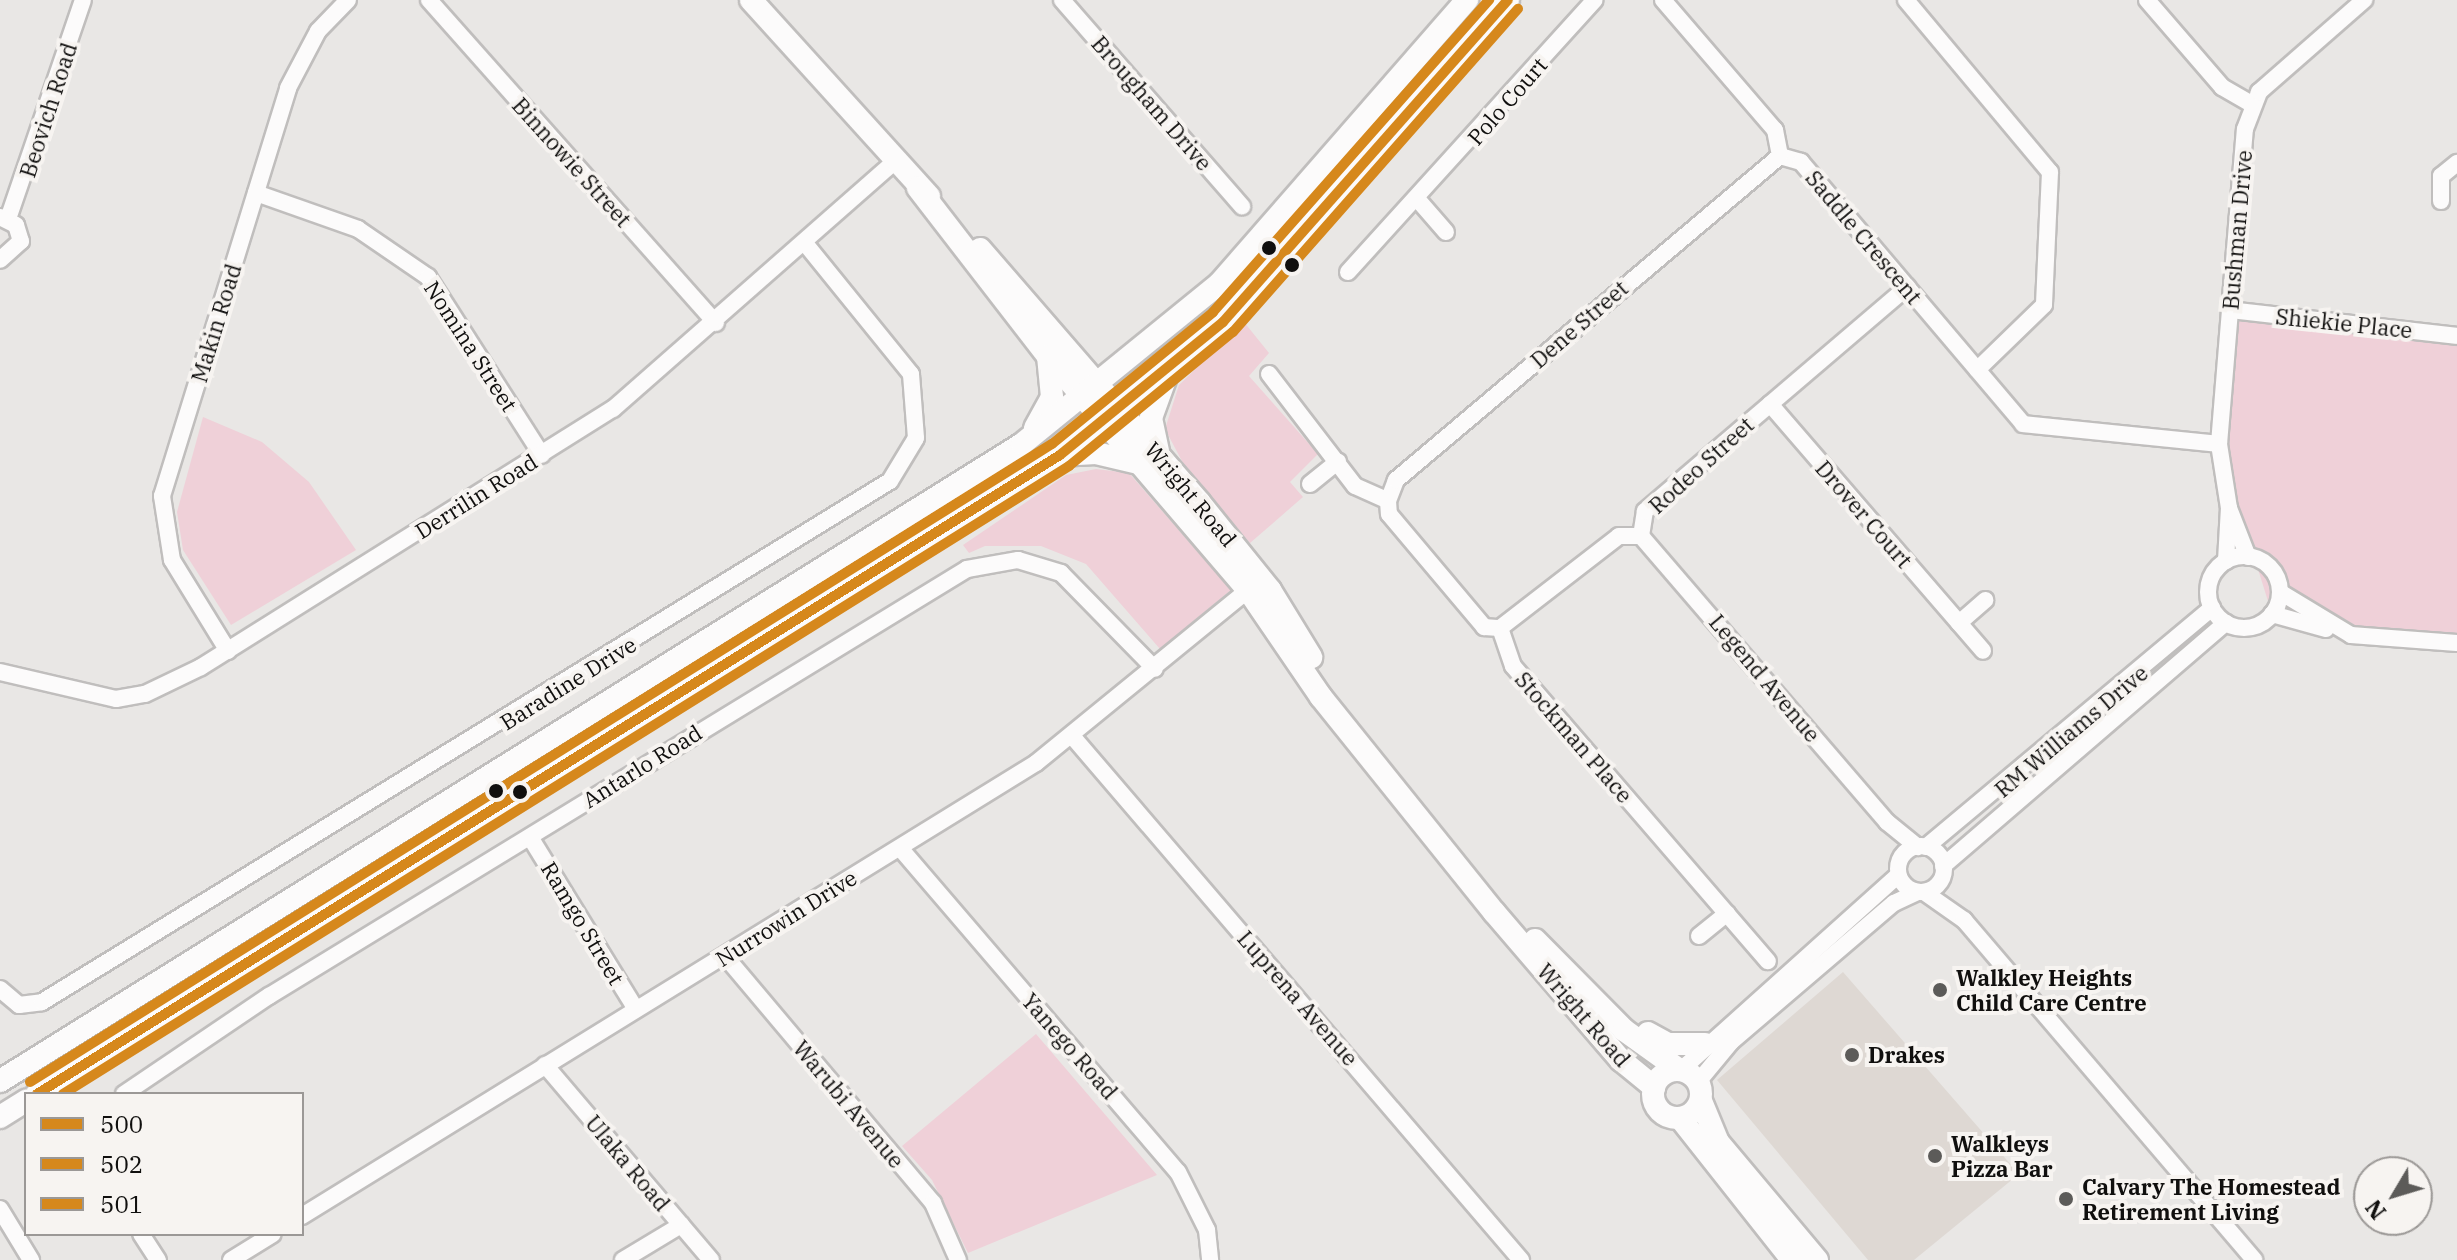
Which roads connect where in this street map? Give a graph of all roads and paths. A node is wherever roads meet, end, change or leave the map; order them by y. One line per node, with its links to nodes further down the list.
1 (83, 0): 21 (street, Beovich Road)
2 (348, 0): 17 (street, Makin Road)
3 (429, 0): 28 (street, Binnowie Street)
4 (751, 0): 15 (main road, Wright Road)
5 (1467, 0): 31 (main road)
6 (1508, 0): 32 (main road)
7 (1595, 0): 18 (street, Polo Court)
8 (1663, 0): 14 (street, Saddle Crescent)
9 (1906, 0): 33 (street)
10 (2147, 0): 13 (street)
11 (2364, 0): 13 (street)
12 (1069, 2): 20 (street, Brougham Drive)
13 (2253, 105): 27 (street, Bushman Drive)
14 (1780, 156): 26 (street, Saddle Crescent); 45 (street, Dene Street)
15 (893, 163): 23 (street, Derrilin Road); 30 (main road, Wright Road)
16 (2457, 163): 19 (street)
17 (256, 193): 40 (street, Nomina Street); 60 (street, Makin Road)
18 (1419, 201): 22 (street); 25 (street, Polo Court)
19 (2441, 201)
20 (1242, 206)
21 (4, 218): 24 (street)
22 (1446, 232)
23 (805, 243): 28 (street, Derrilin Road); 81 (street, Baradine Drive)
24 (0, 260)
25 (1348, 272)
26 (1907, 287): 33 (street, Saddle Crescent); 36 (street, Rodeo Street)
27 (2230, 310): 29 (street, Shiekie Place); 39 (street, Bushman Drive)
28 (716, 323): 40 (street, Derrilin Road)
29 (2457, 336)
30 (1059, 353): 31 (main road); 35 (main road, Wright Road); 38 (main road)
31 (1135, 357): 35 (main road)
32 (1168, 370): 37 (main road); 42 (main road)
33 (1977, 370): 39 (street, Saddle Crescent)
34 (1269, 374): 43 (street)
35 (1091, 391): 37 (main road, Wright Road); 38 (main road)
36 (1770, 404): 47 (street, Rodeo Street); 55 (street, Drover Court)
37 (1112, 414): 41 (main road); 42 (main road, Wright Road)
38 (1022, 444): 86 (main road)
39 (2219, 444): 46 (street, Bushman Drive)
40 (542, 455): 60 (street, Derrilin Road)
41 (1060, 455): 42 (main road); 88 (main road)
42 (1152, 460): 50 (main road, Wright Road); 65 (main road, Wright Road)
43 (1338, 461): 44 (street); 45 (street)
44 (1310, 484)
45 (1388, 501): 57 (street)
46 (2229, 508): 48 (street, Bushman Drive); 49 (street, Bushman Drive)
47 (1641, 536): 57 (street, Rodeo Street); 67 (street, Legend Avenue)
48 (2248, 557): 49 (street); 51 (street)
49 (2226, 561): 53 (street)
50 (1248, 590): 62 (street, Nurrowin Drive); 65 (main road, Wright Road)
51 (2280, 592): 54 (street); 58 (street)
52 (1985, 600): 55 (street)
53 (2212, 608): 56 (street); 69 (street, RM Williams Drive)
54 (2272, 614): 56 (street); 58 (street)
55 (1959, 623): 61 (street, Drover Court)
56 (2226, 623): 72 (street, RM Williams Drive)
57 (1500, 628): 75 (street, Stockman Place)
58 (2339, 631): 59 (street)
59 (2457, 643)
60 (228, 651): 63 (street, Derrilin Road)
61 (1983, 651)
62 (1155, 669): 66 (street, Nurrowin Drive); 68 (street, Antarlo Road)
63 (2, 673): 64 (street)
64 (0, 691)
65 (1337, 716): 74 (main road, Wright Road)
66 (1073, 737): 70 (street, Nurrowin Drive); 96 (street, Luprena Avenue)
67 (1887, 822): 69 (street, Legend Avenue); 71 (street, Legend Avenue)
68 (530, 837): 82 (street, Ramgo Street); 89 (street, Antarlo Road)
69 (1922, 847): 71 (street, RM Williams Drive); 72 (street, Legend Avenue)
70 (900, 848): 78 (street, Nurrowin Drive); 103 (street, Yanego Road)
71 (1899, 868): 73 (street); 83 (street)
72 (1943, 872): 73 (street, RM Williams Drive); 76 (street, Legend Avenue)
73 (1921, 892): 76 (street); 85 (street)
74 (1488, 901): 80 (main road, Wright Road); 87 (main road, Wright Road)
75 (1727, 913): 77 (street); 79 (street, Stockman Place)
76 (1964, 920): 106 (street)
77 (1699, 936)
78 (725, 956): 82 (street, Nurrowin Drive); 102 (street, Warubi Avenue)
79 (1768, 961)
80 (1563, 966): 83 (main road); 85 (main road, Wright Road)
81 (0, 989)
82 (636, 1009): 84 (street, Nurrowin Drive)
83 (1705, 1044): 85 (street)
84 (545, 1065): 92 (street, Nurrowin Drive); 93 (street, Ulaka Road)
85 (1689, 1080): 87 (main road); 90 (main road); 105 (main road)
86 (0, 1081)
87 (1654, 1087): 90 (main road, Wright Road)
88 (40, 1092)
89 (127, 1092)
90 (1680, 1118): 104 (main road)
91 (0, 1209): 97 (street)
92 (304, 1215)
93 (681, 1225): 100 (street); 101 (street, Ulaka Road)
94 (142, 1236): 98 (street)
95 (270, 1236): 99 (street)
96 (1515, 1258)
97 (31, 1260)
98 (158, 1260)
99 (231, 1260)
100 (623, 1260)
101 (711, 1260)
102 (958, 1260)
103 (1210, 1260)
104 (1792, 1260)
105 (1817, 1260)
106 (2254, 1260)

